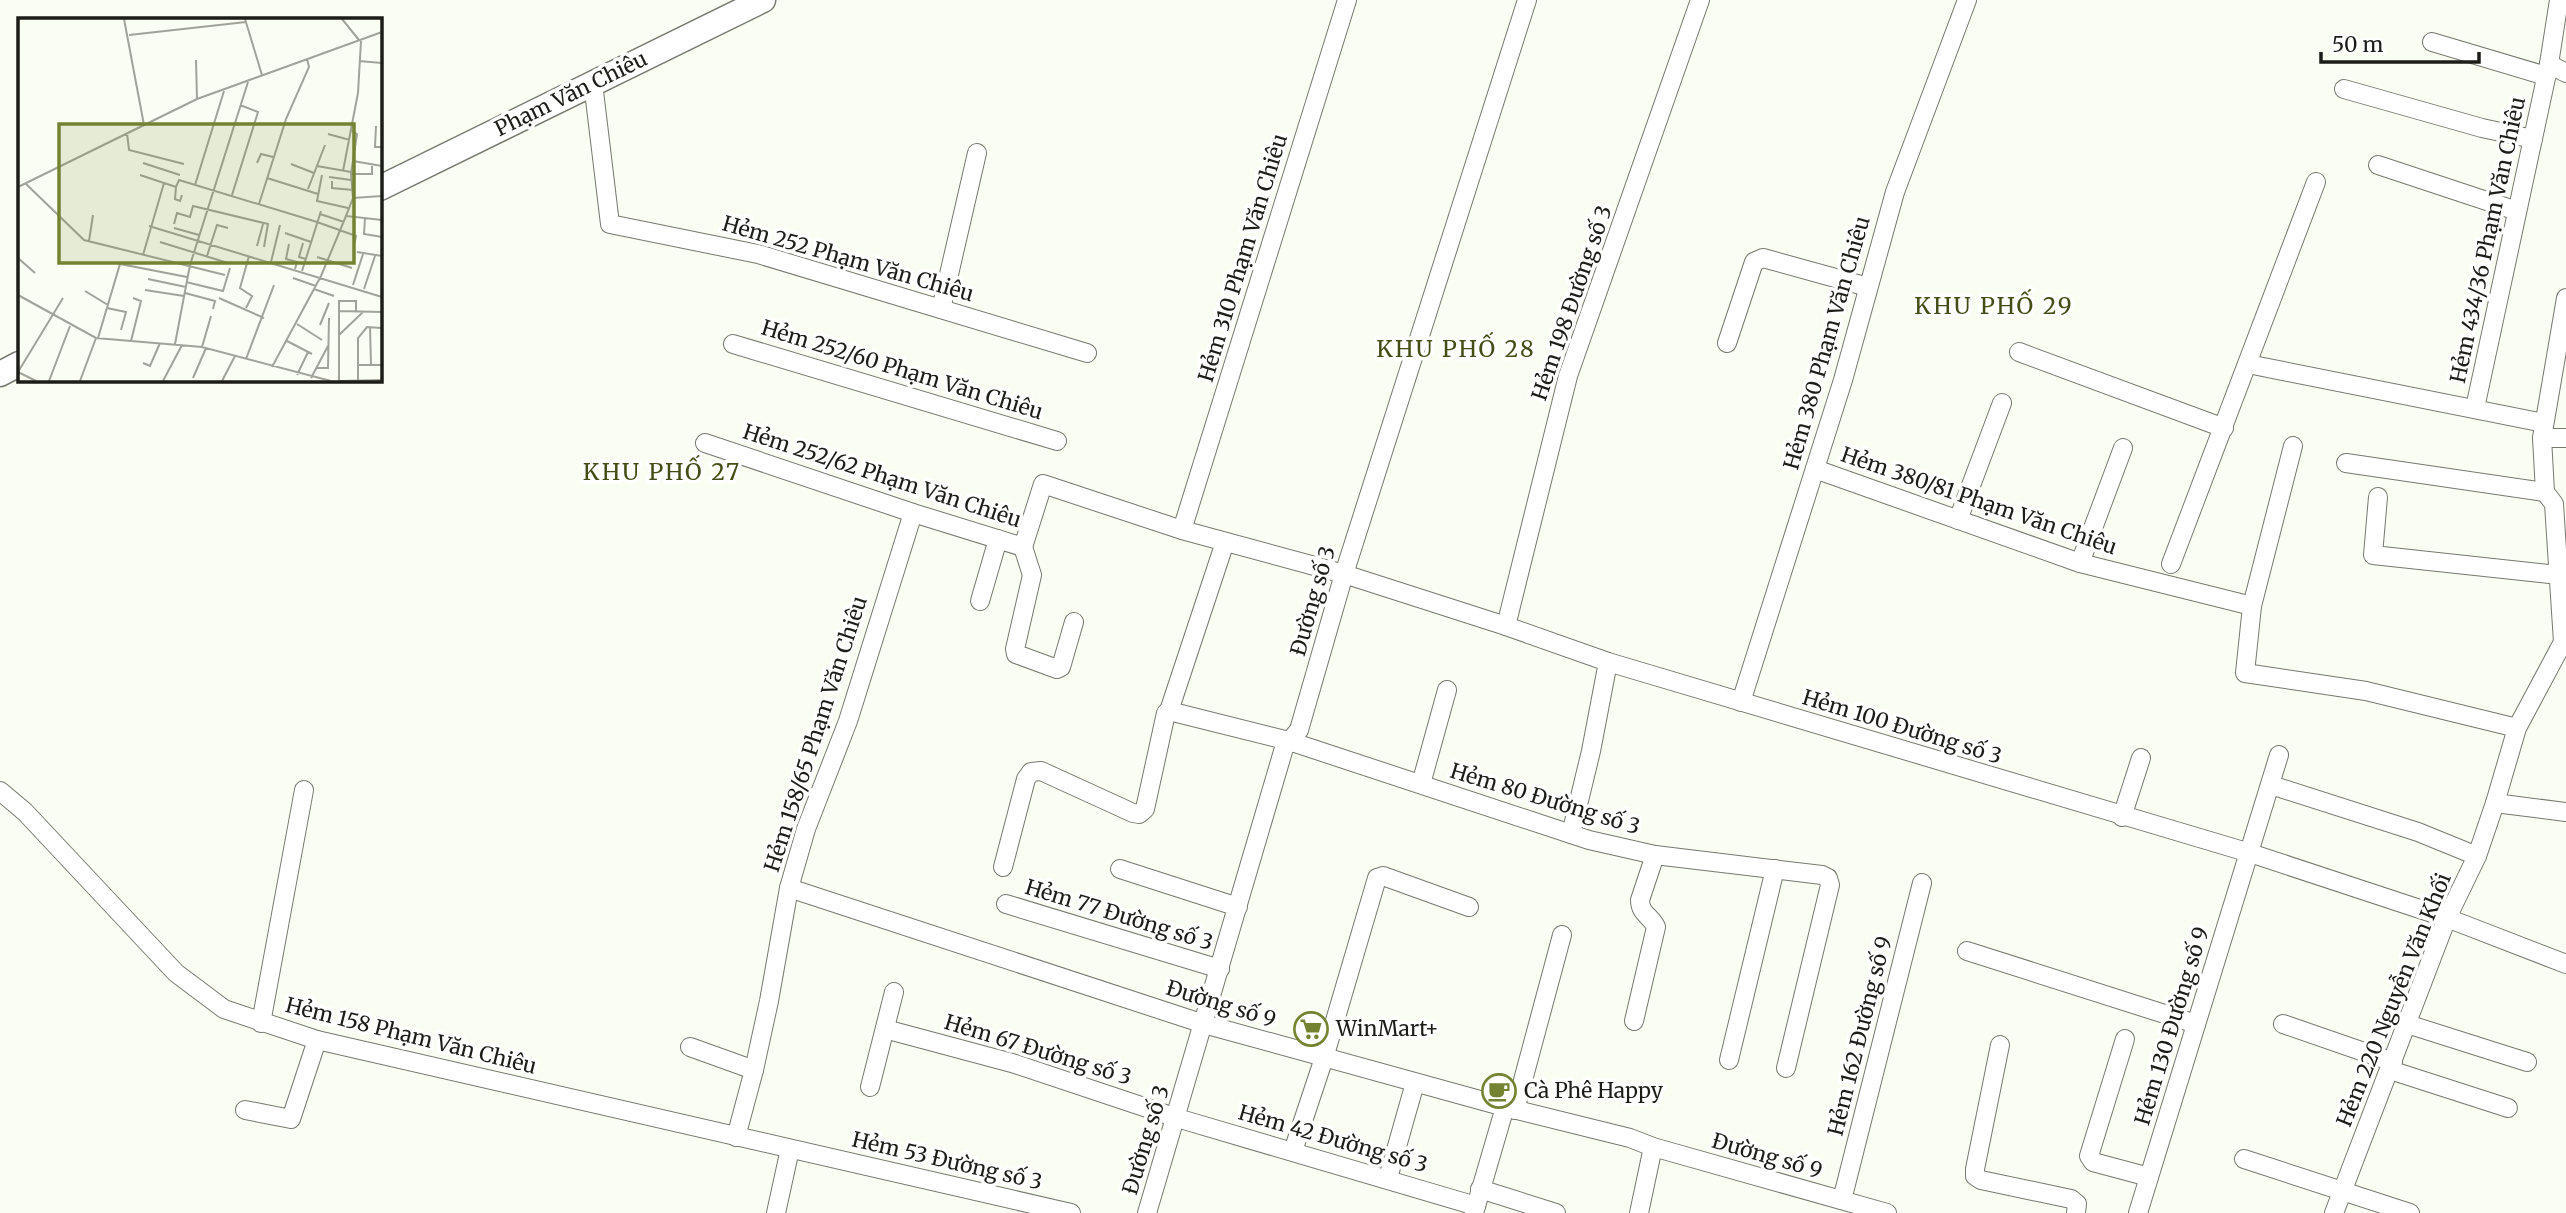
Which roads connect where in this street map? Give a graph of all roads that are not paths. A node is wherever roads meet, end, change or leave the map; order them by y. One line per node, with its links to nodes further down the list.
1 (1348, 0): 44 (street, Hẻm 310 Phạm Văn Chiêu)
2 (1527, 0): 50 (street, Đường số 3)
3 (1700, 0): 55 (street, Hẻm 198 Đường số 3)
4 (1967, 0): 18 (street, Hẻm 380 Phạm Văn Chiêu)
5 (2559, 0): 8 (street, Hẻm 434/36 Phạm Văn Chiêu)
6 (750, 3): 10 (main road, Phạm Văn Chiêu)
7 (2432, 42): 8 (street)
8 (2548, 70): 9 (street); 12 (street, Hẻm 434/36 Phạm Văn Chiêu)
9 (2566, 74)
10 (593, 83): 16 (main road, Phạm Văn Chiêu); 20 (street, Hẻm 252 Phạm Văn Chiêu)
11 (2344, 89): 12 (street)
12 (2533, 139): 17 (street, Hẻm 434/36 Phạm Văn Chiêu)
13 (977, 153): 20 (street)
14 (2378, 165): 17 (street)
15 (2316, 182): 26 (street)
16 (382, 187)
17 (2517, 211): 30 (street, Hẻm 434/36 Phạm Văn Chiêu)
18 (1868, 287): 22 (street); 39 (street, Hẻm 380 Phạm Văn Chiêu)
19 (2566, 298): 21 (street)
20 (941, 309): 25 (street, Hẻm 252 Phạm Văn Chiêu)
21 (2564, 325): 32 (street)
22 (1727, 343)
23 (733, 344): 34 (street, Hẻm 252/60 Phạm Văn Chiêu)
24 (2019, 352): 31 (street)
25 (1087, 353)
26 (2248, 364): 30 (street); 31 (street)
27 (18, 365): 28 (main road)
28 (0, 374)
29 (2002, 403): 43 (street)
30 (2476, 408): 32 (street)
31 (2224, 428): 49 (street)
32 (2543, 431): 33 (street); 40 (street)
33 (2566, 438)
34 (1057, 441)
35 (705, 443): 42 (street, Hẻm 252/62 Phạm Văn Chiêu)
36 (2293, 446): 53 (street)
37 (2123, 448): 48 (street)
38 (2346, 463): 40 (street)
39 (1815, 468): 43 (street, Hẻm 380/81 Phạm Văn Chiêu); 59 (street, Hẻm 380 Phạm Văn Chiêu)
40 (2545, 492): 51 (street)
41 (2378, 497): 51 (street)
42 (913, 513): 45 (street, Hẻm 252/62 Phạm Văn Chiêu); 80 (street, Hẻm 158/65 Phạm Văn Chiêu)
43 (1958, 520): 48 (street, Hẻm 380/81 Phạm Văn Chiêu)
44 (1182, 530): 46 (street); 47 (street, Hẻm 252/62 Phạm Văn Chiêu)
45 (998, 539): 47 (street, Hẻm 252/62 Phạm Văn Chiêu); 52 (street)
46 (1225, 542): 50 (street); 60 (street)
47 (1023, 547): 54 (street)
48 (2080, 563): 53 (street, Hẻm 380/81 Phạm Văn Chiêu)
49 (2171, 564)
50 (1344, 574): 55 (street, Hẻm 100 Đường số 3); 62 (street, Đường số 3)
51 (2558, 575): 56 (street)
52 (980, 601)
53 (2252, 606): 61 (street)
54 (1074, 622)
55 (1506, 626): 57 (street, Hẻm 100 Đường số 3)
56 (2565, 642): 61 (street, Hẻm 220 Nguyễn Văn Khối)
57 (1608, 662): 59 (street, Hẻm 100 Đường số 3); 72 (street)
58 (1447, 690): 65 (street)
59 (1741, 702): 71 (street, Hẻm 100 Đường số 3)
60 (1169, 711): 62 (street, Hẻm 80 Đường số 3); 76 (street)
61 (2517, 728): 69 (street, Hẻm 220 Nguyễn Văn Khối)
62 (1289, 741): 65 (street, Hẻm 80 Đường số 3); 82 (street, Đường số 3)
63 (2279, 755): 66 (street, Hẻm 130 Đường số 9)
64 (2141, 758): 71 (street)
65 (1421, 785): 72 (street, Hẻm 80 Đường số 3)
66 (2272, 785): 73 (street, Hẻm 130 Đường số 9); 75 (street)
67 (304, 790): 91 (street)
68 (0, 791): 91 (street, Hẻm 158 Phạm Văn Chiêu)
69 (2495, 803): 70 (street); 75 (street, Hẻm 220 Nguyễn Văn Khối)
70 (2566, 812)
71 (2122, 817): 73 (street, Hẻm 100 Đường số 3)
72 (1571, 834): 74 (street, Hẻm 80 Đường số 3)
73 (2250, 853): 84 (street, Hẻm 100 Đường số 3); 93 (street, Hẻm 130 Đường số 9)
74 (1656, 855): 77 (street, Hẻm 80 Đường số 3); 90 (street)
75 (2477, 856): 84 (street, Hẻm 220 Nguyễn Văn Khối)
76 (1003, 867)
77 (1776, 869): 102 (street); 105 (street, Hẻm 80 Đường số 3)
78 (1120, 870): 82 (street)
79 (1923, 883): 122 (street, Hẻm 162 Đường số 9)
80 (789, 888): 92 (street, Đường số 9); 106 (street, Hẻm 158/65 Phạm Văn Chiêu)
81 (1006, 904): 88 (street, Hẻm 77 Đường số 3)
82 (1238, 907): 88 (street, Đường số 3)
83 (1469, 907): 101 (street)
84 (2448, 918): 87 (street, Hẻm 100 Đường số 3); 95 (street, Hẻm 220 Nguyễn Văn Khối)
85 (1562, 934): 109 (street)
86 (1967, 951): 93 (street)
87 (2566, 964)
88 (1220, 969): 92 (street, Đường số 3)
89 (894, 992): 96 (street)
90 (1634, 1021)
91 (261, 1023): 98 (street, Hẻm 158 Phạm Văn Chiêu)
92 (1204, 1024): 101 (street, Đường số 9); 112 (street, Đường số 3)
93 (2196, 1024): 119 (street, Hẻm 130 Đường số 9)
94 (2283, 1024): 104 (street)
95 (2407, 1024): 103 (street); 104 (street, Hẻm 220 Nguyễn Văn Khối)
96 (885, 1029): 108 (street); 112 (street, Hẻm 67 Đường số 3)
97 (2126, 1039): 119 (street)
98 (317, 1040): 111 (street); 113 (street, Hẻm 158 Phạm Văn Chiêu)
99 (2000, 1045): 130 (street)
100 (690, 1046): 106 (street)
101 (1325, 1058): 107 (street, Đường số 9); 116 (street)
102 (1729, 1060)
103 (2527, 1062)
104 (2391, 1066): 110 (street); 121 (street, Hẻm 220 Nguyễn Văn Khối)
105 (1786, 1068)
106 (754, 1070): 113 (street, Hẻm 158/65 Phạm Văn Chiêu)
107 (1415, 1083): 109 (street, Đường số 9); 120 (street)
108 (870, 1087)
109 (1510, 1108): 114 (street, Đường số 9); 123 (street)
110 (2508, 1108)
111 (246, 1110)
112 (1177, 1118): 116 (street, Hẻm 42 Đường số 3); 126 (street, Đường số 3)
113 (736, 1137): 115 (street, Hẻm 158 Phạm Văn Chiêu)
114 (1653, 1147): 122 (street, Đường số 9); 128 (street)
115 (790, 1149): 117 (street, Hẻm 158 Phạm Văn Chiêu); 124 (street)
116 (1293, 1151): 120 (street, Hẻm 42 Đường số 3)
117 (812, 1154): 125 (street, Hẻm 53 Đường số 3)
118 (2244, 1159): 121 (street)
119 (2149, 1177): 131 (street, Hẻm 130 Đường số 9)
120 (1388, 1178): 123 (street, Hẻm 42 Đường số 3)
121 (2344, 1191): 132 (street, Hẻm 220 Nguyễn Văn Khối); 133 (street)
122 (1842, 1200): 129 (street, Đường số 9)
123 (1477, 1203): 127 (street, Hẻm 42 Đường số 3)
124 (776, 1213)
125 (1071, 1213)
126 (1147, 1213)
127 (1556, 1213)
128 (1639, 1213)
129 (1887, 1213)
130 (2076, 1213)
131 (2138, 1213)
132 (2333, 1213)
133 (2410, 1213)

